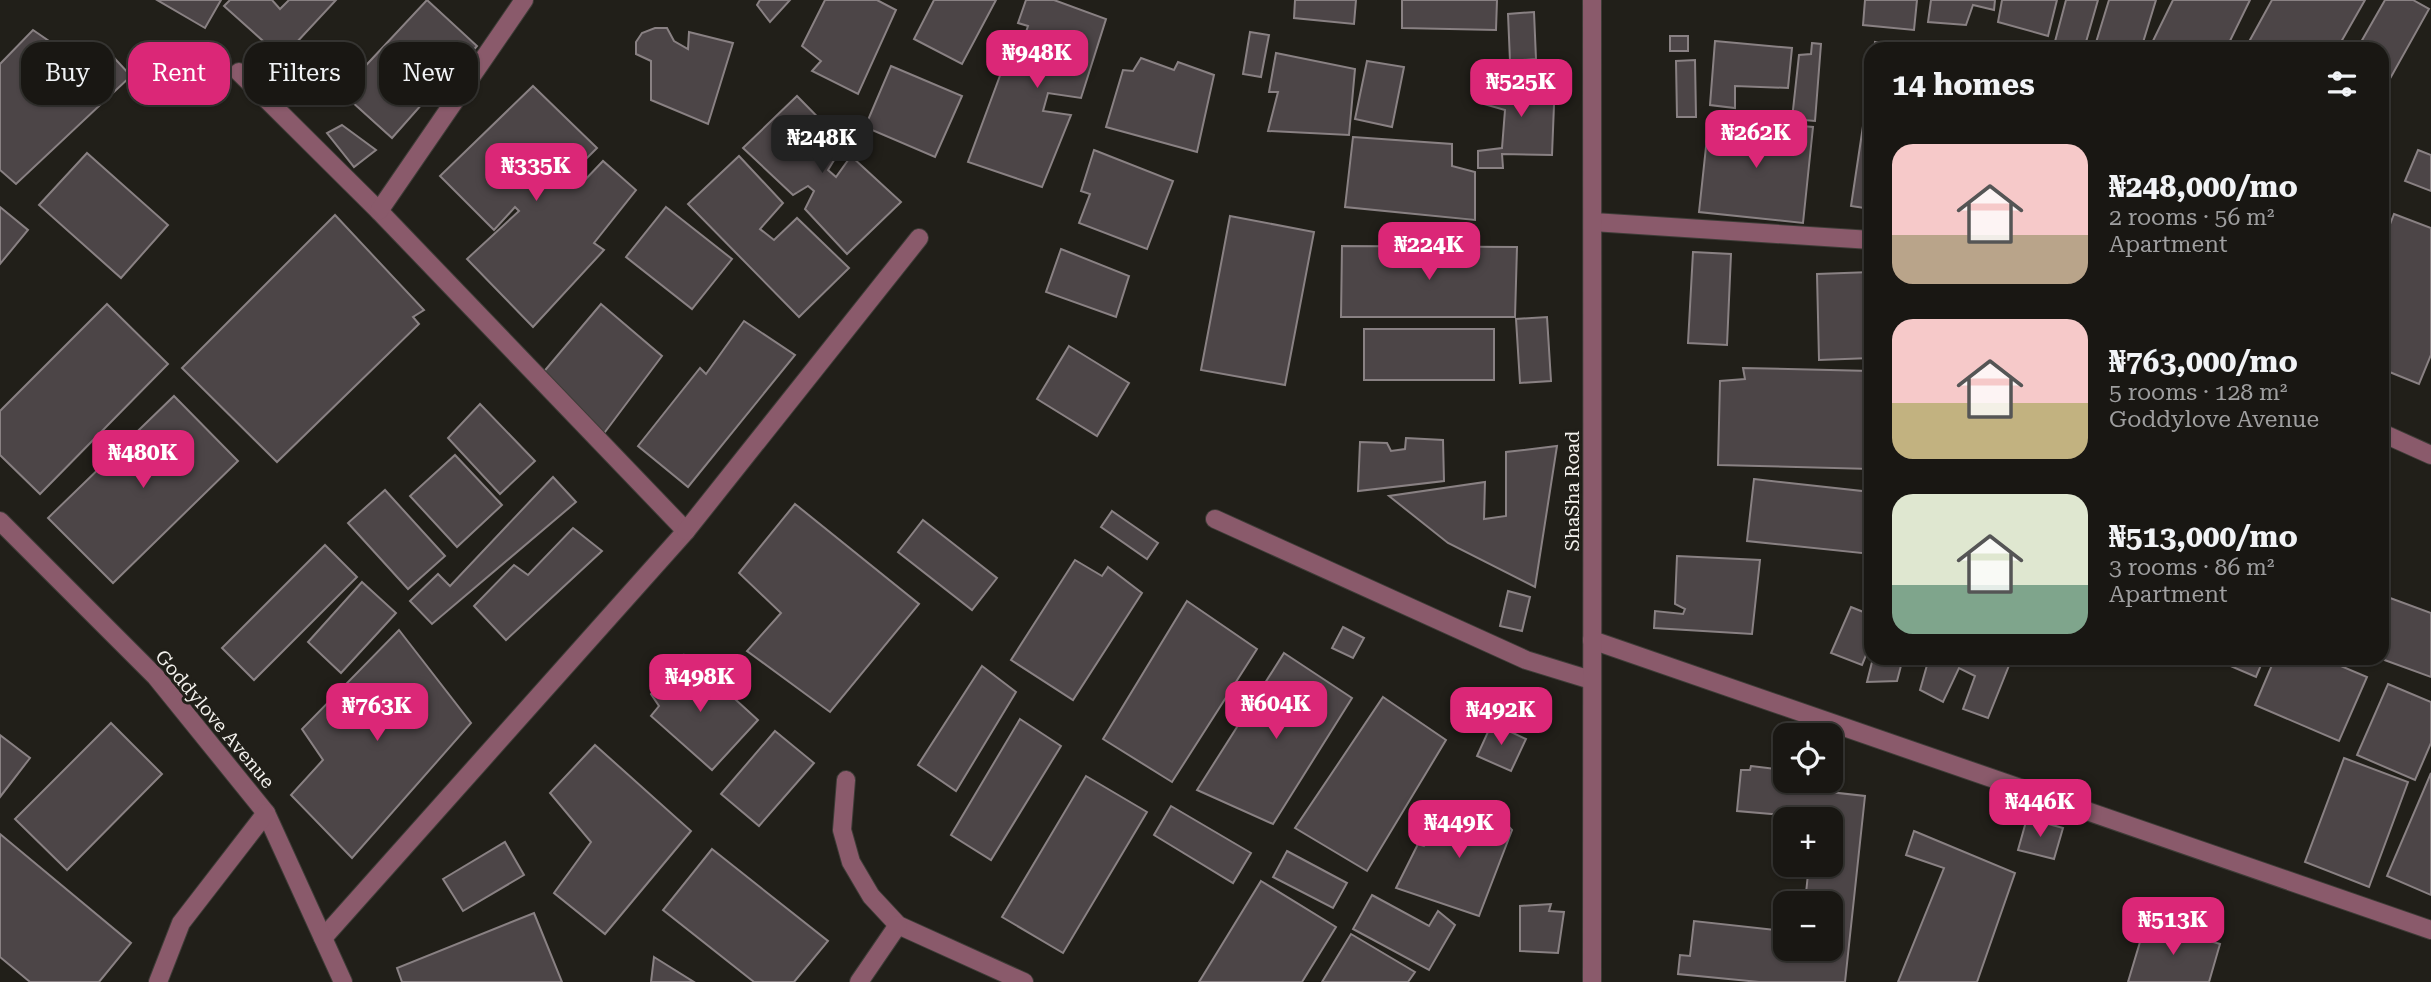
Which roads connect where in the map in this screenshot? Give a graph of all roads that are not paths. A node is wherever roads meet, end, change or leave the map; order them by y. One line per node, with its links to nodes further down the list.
1 (524, 0): 4 (street)
2 (1592, 0): 5 (street, ShaSha Road)
3 (239, 72): 4 (street)
4 (379, 211): 12 (street)
5 (1594, 222): 7 (street); 13 (street, ShaSha Road)
6 (919, 237): 12 (street)
7 (1864, 240)
8 (2389, 436): 9 (street)
9 (2431, 455)
10 (1215, 519): 14 (street)
11 (0, 521): 16 (street, Goddylove Avenue)
12 (686, 531): 19 (street)
13 (1592, 640): 14 (street, ShaSha Road); 18 (street)
14 (1591, 680): 24 (street, ShaSha Road)
15 (846, 780): 17 (street)
16 (266, 813): 19 (street, Goddylove Avenue); 20 (street)
17 (898, 925): 22 (street); 23 (street)
18 (2431, 930)
19 (323, 938): 21 (street, Goddylove Avenue)
20 (158, 982)
21 (343, 982)
22 (859, 982)
23 (1024, 982)
24 (1592, 982)

